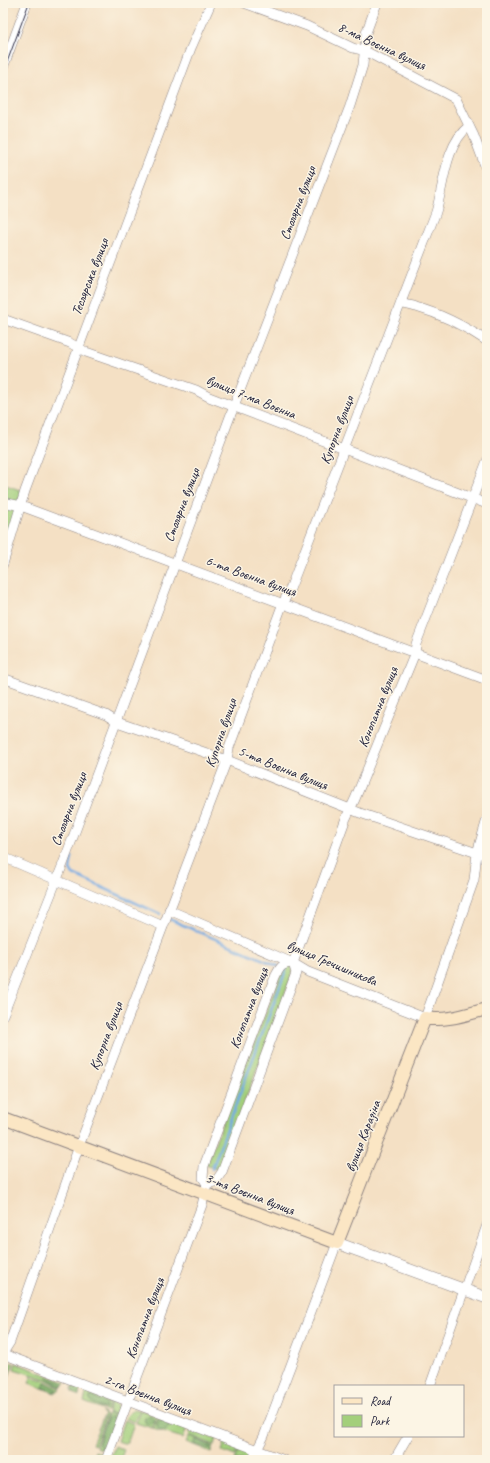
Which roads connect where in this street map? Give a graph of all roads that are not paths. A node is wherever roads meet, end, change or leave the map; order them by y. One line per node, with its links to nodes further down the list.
1 (27, 3): 6 (street)
2 (211, 3): 12 (street, Теслярська вулиця)
3 (244, 3): 5 (street, 8-ма Воєнна вулиця)
4 (377, 3): 5 (street, Столярна вулиця)
5 (365, 51): 7 (street, 8-ма Воєнна вулиця); 13 (street, Столярна вулиця)
6 (3, 68)
7 (469, 126): 8 (street, 8-ма Воєнна вулиця); 9 (street, Купорна вулиця)
8 (487, 171)
9 (401, 303): 11 (street); 14 (street, Купорна вулиця)
10 (3, 319): 12 (street, вулиця 7-ма Воєнна)
11 (487, 342)
12 (79, 348): 13 (street, вулиця 7-ма Воєнна); 19 (street, Теслярська вулиця)
13 (234, 406): 14 (street, вулиця 7-ма Воєнна); 20 (street, Столярна вулиця)
14 (345, 448): 16 (street, вулиця 7-ма Воєнна); 22 (street, Купорна вулиця)
15 (487, 461): 16 (street, Конопатна вулиця)
16 (472, 498): 18 (street, вулиця 7-ма Воєнна); 23 (street, Конопатна вулиця)
17 (3, 502): 19 (street, 6-та Воєнна вулиця)
18 (487, 504)
19 (20, 506): 20 (street, 6-та Воєнна вулиця); 21 (street, Теслярська вулиця)
20 (175, 563): 22 (street, 6-та Воєнна вулиця); 26 (street, Столярна вулиця)
21 (3, 564)
22 (283, 603): 23 (street, 6-та Воєнна вулиця); 27 (street, Купорна вулиця)
23 (415, 653): 25 (street, 6-та Воєнна вулиця); 28 (street, Конопатна вулиця)
24 (3, 678): 26 (street, 5-та Воєнна вулиця)
25 (487, 680)
26 (117, 722): 27 (street, 5-та Воєнна вулиця); 33 (street, Столярна вулиця)
27 (227, 760): 28 (street, 5-та Воєнна вулиця); 34 (street, Купорна вулиця)
28 (350, 809): 30 (street, 5-та Воєнна вулиця); 36 (street, Конопатна вулиця)
29 (487, 819): 30 (street, вулиця Каразіна)
30 (477, 853): 31 (street, 5-та Воєнна вулиця); 39 (street, вулиця Каразіна)
31 (487, 854)
32 (3, 857): 33 (street)
33 (56, 880): 35 (street); 38 (street, Столярна вулиця)
34 (169, 910): 35 (street, Купорна вулиця); 36 (street, вулиця Гречишникова)
35 (163, 926): 41 (street, Купорна вулиця)
36 (293, 963): 39 (street, вулиця Гречишникова); 42 (street, Конопатна вулиця); 42 (street, Конопатна вулиця)
37 (487, 1009): 39 (main road, вулиця Гречишникова)
38 (3, 1015)
39 (425, 1018): 44 (main road, вулиця Каразіна)
40 (3, 1118): 41 (main road, 3-тя Воєнна вулиця)
41 (79, 1146): 42 (main road, 3-тя Воєнна вулиця); 47 (street, Купорна вулиця)
42 (206, 1189): 44 (main road, 3-тя Воєнна вулиця); 49 (street, Конопатна вулиця)
43 (487, 1225): 45 (street)
44 (337, 1243): 45 (street, 3-тя Воєнна вулиця); 51 (street, вулиця Каразіна)
45 (464, 1290): 46 (street, 3-тя Воєнна вулиця); 48 (street)
46 (487, 1298)
47 (3, 1354): 49 (street, 2-га Воєнна вулиця)
48 (430, 1385)
49 (128, 1402): 51 (street, 2-га Воєнна вулиця); 52 (street, Конопатна вулиця)
50 (407, 1437): 55 (street)
51 (256, 1451): 53 (street, вулиця Каразіна); 54 (street, 2-га Воєнна вулиця)
52 (106, 1460)
53 (252, 1460)
54 (284, 1460)
55 (394, 1460)

